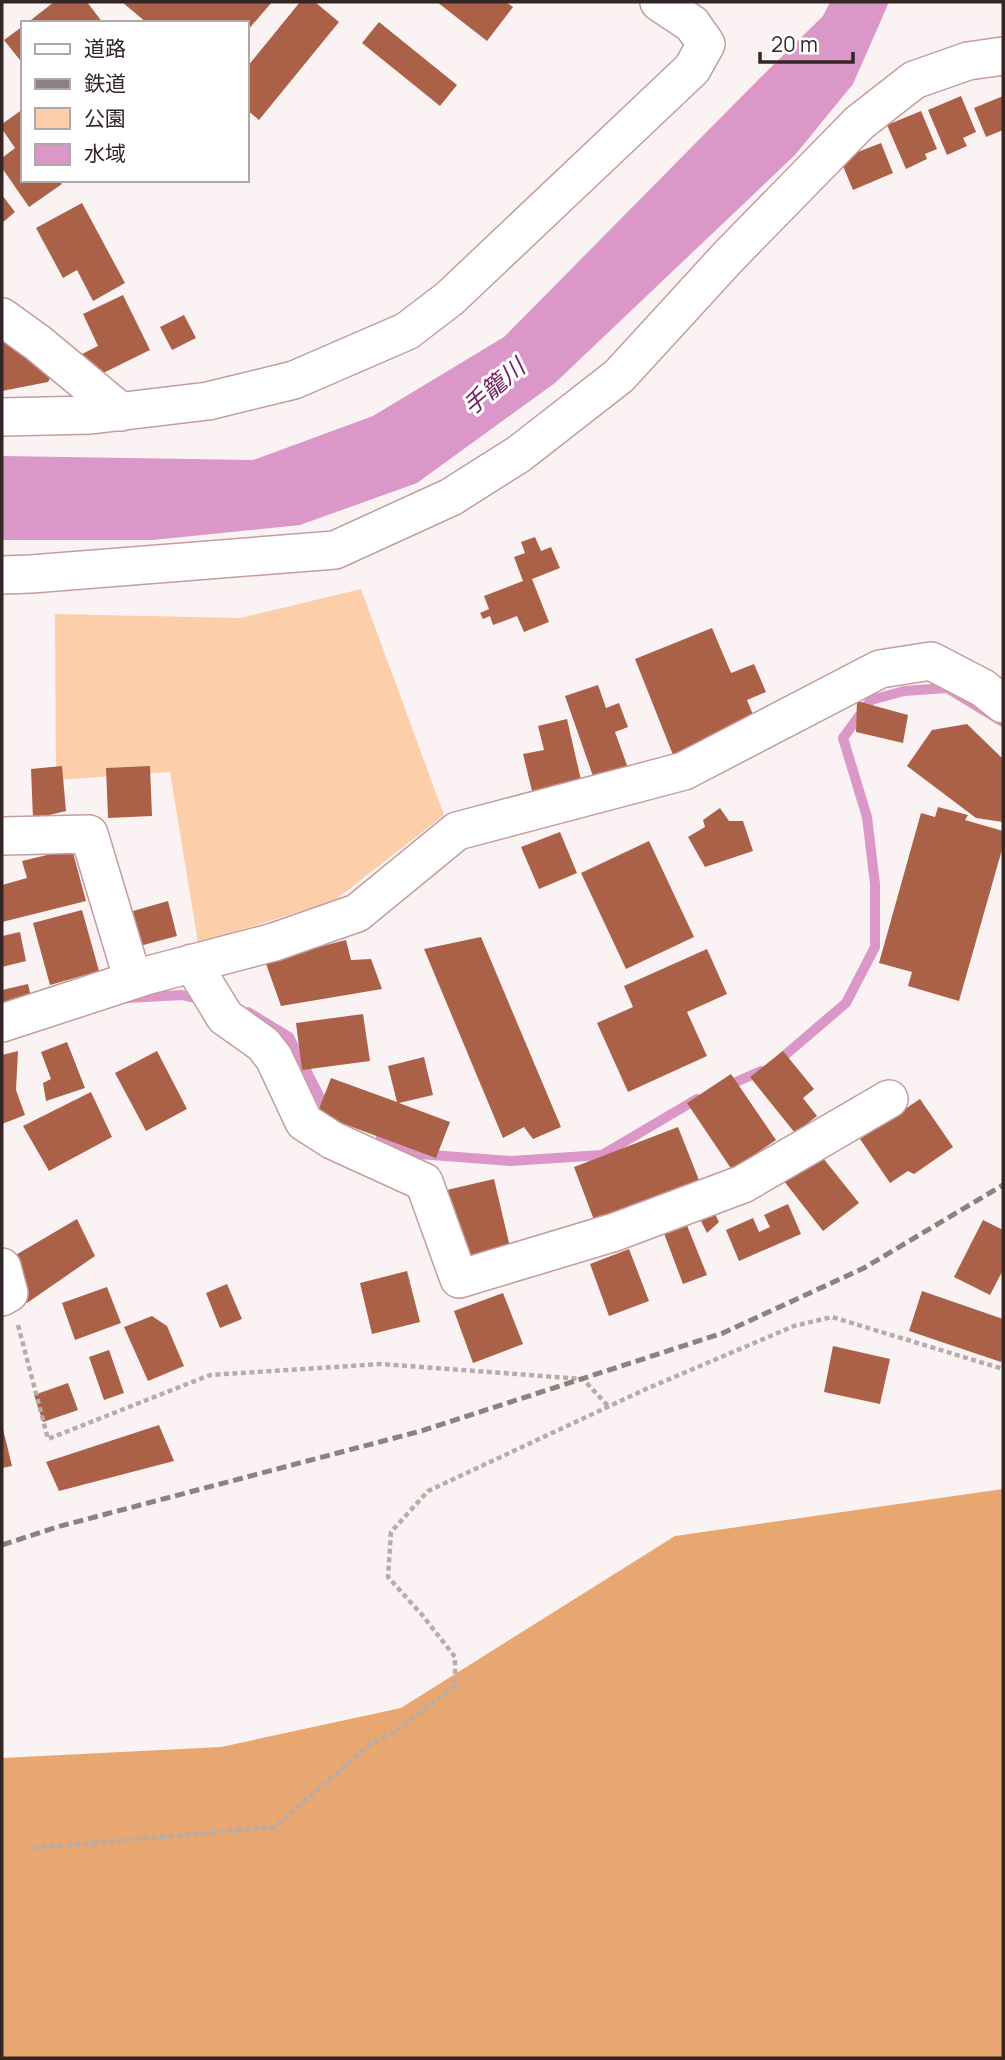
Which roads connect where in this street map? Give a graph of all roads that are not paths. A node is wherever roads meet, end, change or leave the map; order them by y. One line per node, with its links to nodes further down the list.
1 (659, 2): 4 (street)
2 (1003, 56): 6 (street)
3 (2, 317): 4 (street)
4 (121, 412): 5 (street)
5 (2, 417)
6 (2, 575)
7 (1003, 704): 10 (street)
8 (2, 836): 9 (street)
9 (133, 980): 10 (street); 11 (street)
10 (208, 989): 12 (street)
11 (2, 1023)
12 (889, 1099)

